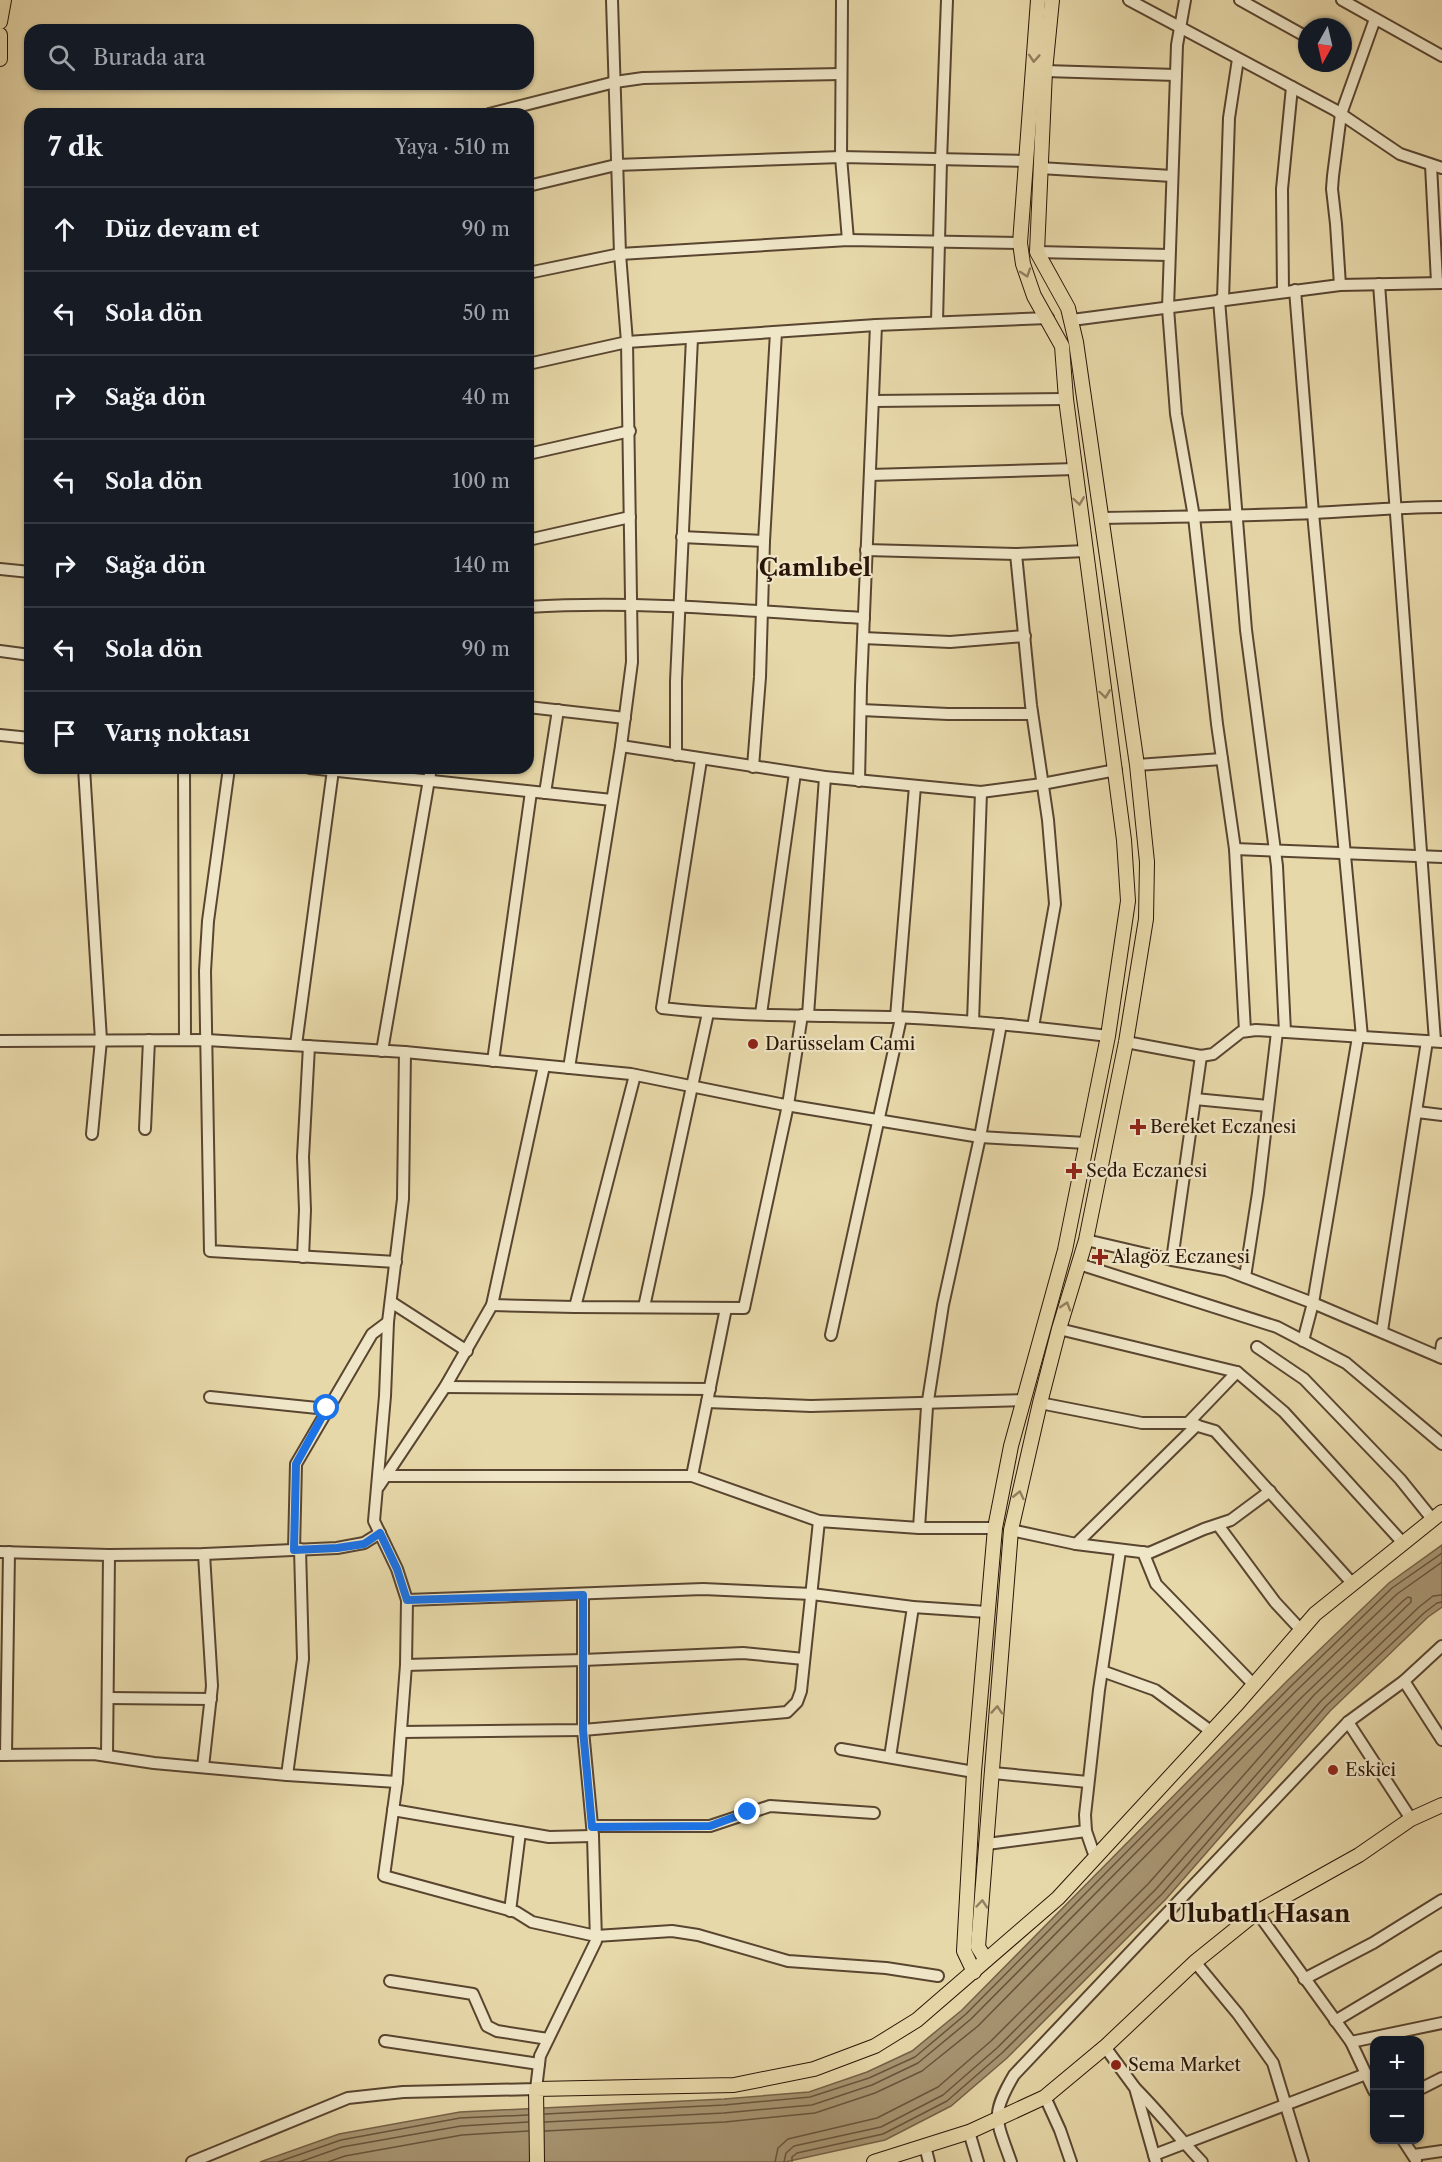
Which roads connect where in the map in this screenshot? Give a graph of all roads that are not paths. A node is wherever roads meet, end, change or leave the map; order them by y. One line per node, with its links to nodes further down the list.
1 (4, 0): 12 (main road)
2 (612, 0): 22 (street)
3 (842, 0): 20 (street)
4 (947, 0): 27 (street)
5 (1038, 0): 28 (main road, one-way to 28)
6 (1052, 0): 19 (main road)
7 (1129, 0): 13 (street)
8 (1185, 0): 13 (street)
9 (1240, 0): 14 (street)
10 (1342, 0): 11 (street)
11 (1375, 19): 16 (street); 25 (street)
12 (0, 22)
13 (1179, 28): 18 (street); 21 (street)
14 (1298, 32)
15 (0, 35): 17 (main road)
16 (1442, 56)
17 (0, 59)
18 (1238, 59): 23 (street); 47 (street)
19 (1045, 70): 21 (street); 31 (main road)
20 (842, 74): 22 (street); 26 (street)
21 (1176, 75): 33 (street)
22 (615, 82): 24 (street); 29 (street)
23 (1292, 87): 25 (street); 46 (street)
24 (513, 108)
25 (1341, 114): 30 (street); 44 (street)
26 (841, 157): 27 (street); 29 (street); 35 (street)
27 (940, 161): 28 (street); 36 (street)
28 (1026, 161): 37 (main road)
29 (616, 165): 34 (street); 39 (street)
30 (1431, 165): 32 (street); 42 (street)
31 (1040, 168): 33 (street); 38 (main road)
32 (1442, 168)
33 (1172, 176): 40 (street)
34 (534, 185)
35 (848, 240): 36 (street); 39 (street)
36 (939, 240): 37 (street); 51 (street)
37 (1020, 243): 49 (main road, one-way to 49)
38 (1037, 252): 40 (street); 50 (main road)
39 (620, 254): 41 (street); 55 (street)
40 (1169, 255): 48 (street)
41 (534, 272)
42 (1439, 283): 43 (street)
43 (1379, 284): 44 (street); 63 (street)
44 (1340, 285): 45 (street)
45 (1295, 290): 46 (street); 65 (street)
46 (1283, 292): 47 (street)
47 (1221, 299): 48 (street); 66 (street)
48 (1168, 308): 50 (street); 68 (street)
49 (1048, 318): 51 (street); 57 (main road)
50 (1072, 320): 69 (main road)
51 (938, 322): 52 (street)
52 (876, 326): 53 (street); 58 (street)
53 (776, 332): 54 (street); 72 (street)
54 (692, 338): 55 (street); 70 (street)
55 (627, 342): 56 (street); 59 (street)
56 (534, 363)
57 (1065, 399): 58 (street); 61 (main road)
58 (873, 401): 62 (street)
59 (630, 431): 60 (street); 67 (street)
60 (534, 453)
61 (1075, 469): 62 (street); 74 (main road, one-way to 74)
62 (870, 475): 73 (street)
63 (1396, 507): 64 (street); 65 (street); 120 (street)
64 (1442, 507)
65 (1313, 513): 66 (street); 119 (street)
66 (1235, 515): 68 (street); 118 (street)
67 (630, 517): 71 (street); 78 (street)
68 (1194, 517): 69 (street); 97 (street)
69 (1102, 518): 98 (main road)
70 (682, 537): 72 (street); 79 (street)
71 (534, 539)
72 (764, 541): 81 (street)
73 (866, 550): 75 (street); 82 (street)
74 (1086, 551): 75 (street); 100 (main road, one-way to 100)
75 (1016, 554): 83 (street)
76 (0, 569): 77 (street)
77 (24, 571)
78 (630, 604): 79 (street); 80 (street); 91 (street)
79 (679, 605): 81 (street); 95 (street)
80 (534, 607)
81 (763, 611): 82 (street); 99 (street)
82 (864, 618): 84 (street)
83 (1025, 636): 84 (street); 90 (street)
84 (863, 638): 89 (street)
85 (0, 651): 86 (street)
86 (24, 653)
87 (534, 708): 88 (street)
88 (558, 710): 91 (street); 115 (street)
89 (861, 710): 90 (street); 110 (street)
90 (1032, 714): 111 (street)
91 (625, 718): 94 (street)
92 (0, 735): 93 (street)
93 (24, 737)
94 (621, 746): 95 (street); 116 (street)
95 (676, 755): 96 (street)
96 (701, 759): 99 (street); 122 (street)
97 (1222, 759): 98 (street); 117 (street)
98 (1137, 765): 139 (main road)
99 (753, 767): 101 (street)
100 (1116, 770): 111 (street); 131 (main road)
101 (795, 773): 108 (street); 123 (street)
102 (84, 774): 134 (street)
103 (184, 774): 133 (street)
104 (228, 774): 136 (street)
105 (333, 774): 140 (street)
106 (362, 774): 109 (street)
107 (430, 774): 109 (street)
108 (825, 777): 110 (street); 124 (street)
109 (429, 781): 113 (street); 142 (street)
110 (860, 781): 112 (street)
111 (1042, 784): 114 (street); 128 (street)
112 (915, 786): 114 (street); 125 (street)
113 (531, 792): 115 (street); 145 (street)
114 (981, 792): 126 (street)
115 (545, 793): 116 (street)
116 (612, 800): 147 (street)
117 (1235, 849): 118 (street); 129 (street)
118 (1275, 850): 119 (street); 130 (street)
119 (1345, 854): 120 (street); 132 (street)
120 (1421, 857): 121 (street); 138 (street)
121 (1442, 857)
122 (708, 1013): 123 (street); 149 (street)
123 (761, 1014): 124 (street)
124 (805, 1015): 125 (street); 151 (street)
125 (898, 1018): 126 (street); 155 (street)
126 (973, 1022): 127 (street)
127 (1001, 1024): 128 (street); 158 (street)
128 (1033, 1027): 131 (street)
129 (1245, 1031): 130 (street); 144 (street)
130 (1281, 1032): 132 (street); 152 (street)
131 (1108, 1036): 159 (main road)
132 (1360, 1037): 138 (street); 167 (street)
133 (185, 1039): 135 (street); 136 (street)
134 (100, 1040): 135 (street); 137 (street); 157 (street)
135 (149, 1040): 156 (street)
136 (207, 1040): 140 (street); 161 (street)
137 (0, 1041)
138 (1435, 1041): 153 (street)
139 (1126, 1042): 144 (street); 160 (main road)
140 (296, 1045): 141 (street)
141 (309, 1046): 142 (street); 161 (street)
142 (382, 1051): 143 (street)
143 (405, 1052): 145 (street); 163 (street)
144 (1201, 1056): 150 (street)
145 (493, 1061): 146 (street)
146 (544, 1066): 147 (street); 168 (street)
147 (569, 1068): 148 (street)
148 (635, 1075): 149 (street); 169 (street)
149 (693, 1087): 151 (street); 170 (street)
150 (1195, 1099): 152 (street); 162 (street)
151 (788, 1105): 155 (street); 171 (street)
152 (1268, 1106): 165 (street)
153 (1417, 1112): 154 (street); 174 (street)
154 (1442, 1115)
155 (878, 1120): 158 (street); 175 (street)
156 (145, 1129)
157 (92, 1134)
158 (980, 1137): 159 (street); 186 (street)
159 (1086, 1143): 185 (main road)
160 (1086, 1240): 162 (street); 164 (main road)
161 (303, 1257): 163 (street)
162 (1172, 1260): 165 (street)
163 (396, 1262): 166 (street)
164 (1080, 1264): 173 (main road, one-way to 164); 176 (street)
165 (1245, 1277): 167 (street)
166 (391, 1302): 172 (street); 179 (street)
167 (1313, 1302): 174 (street); 176 (street)
168 (492, 1305): 169 (street); 179 (street)
169 (575, 1307): 170 (street)
170 (644, 1307): 171 (street)
171 (726, 1308): 183 (street)
172 (388, 1323): 189 (street); 194 (street)
173 (1059, 1329): 181 (street); 188 (main road)
174 (1382, 1331): 180 (street)
175 (831, 1335)
176 (1303, 1341): 191 (street)
177 (1442, 1344): 180 (street)
178 (1257, 1347): 196 (street)
179 (467, 1351): 182 (street)
180 (1441, 1357)
181 (1238, 1372): 190 (street); 203 (street)
182 (446, 1387): 183 (street); 192 (street)
183 (710, 1389): 187 (street)
184 (210, 1397): 189 (street)
185 (1024, 1400): 186 (street); 200 (main road)
186 (928, 1401): 187 (street); 199 (street)
187 (707, 1402): 193 (street)
188 (1040, 1403): 190 (street); 201 (main road, one-way to 188)
189 (327, 1408): 205 (street)
190 (1192, 1424): 195 (street); 204 (street)
191 (1442, 1444)
192 (385, 1476): 193 (street); 194 (street)
193 (692, 1476): 197 (street)
194 (377, 1488): 202 (street)
195 (1270, 1491): 198 (street); 211 (street)
196 (1437, 1516): 203 (main road)
197 (819, 1521): 199 (street); 212 (street)
198 (1218, 1524): 208 (street); 217 (street)
199 (919, 1528): 200 (street)
200 (994, 1528): 216 (main road)
201 (1011, 1530): 204 (street); 238 (main road, one-way to 201)
202 (380, 1533): 205 (street); 214 (street)
203 (1403, 1543): 211 (main road)
204 (1076, 1544): 206 (street)
205 (297, 1550): 209 (street); 239 (street)
206 (1120, 1551): 208 (street); 222 (street)
207 (5, 1552): 210 (street); 233 (street)
208 (1143, 1552): 224 (street)
209 (204, 1554): 210 (street); 226 (street)
210 (109, 1555): 225 (street)
211 (1352, 1583): 217 (main road)
212 (812, 1594): 213 (street); 215 (street); 219 (street)
213 (583, 1595): 214 (street); 220 (street)
214 (407, 1600): 221 (street)
215 (913, 1607): 216 (street); 235 (street)
216 (987, 1612): 237 (main road)
217 (1301, 1630): 224 (main road)
218 (1442, 1646): 223 (street)
219 (804, 1659): 220 (street); 228 (street)
220 (583, 1660): 221 (street); 228 (street)
221 (406, 1665): 229 (street)
222 (1102, 1671): 230 (street); 241 (street)
223 (1404, 1681): 227 (street); 231 (street)
224 (1254, 1685): 230 (main road)
225 (108, 1698): 226 (street); 234 (street)
226 (211, 1699): 236 (street)
227 (1348, 1722): 245 (street); 277 (street)
228 (583, 1730): 229 (street); 246 (street)
229 (401, 1732): 240 (street)
230 (1212, 1732): 250 (main road)
231 (1442, 1740)
232 (841, 1749): 235 (street)
233 (3, 1755): 234 (street)
234 (107, 1756): 236 (street)
235 (890, 1757): 237 (street)
236 (202, 1767): 239 (street)
237 (974, 1772): 258 (main road)
238 (993, 1773): 241 (street); 249 (main road)
239 (286, 1775): 240 (street)
240 (397, 1782): 243 (street)
241 (1088, 1782): 247 (street)
242 (1442, 1804): 245 (main road)
243 (393, 1810): 248 (street); 252 (street)
244 (874, 1813): 246 (street)
245 (1411, 1819): 253 (main road)
246 (593, 1831): 248 (street); 254 (street)
247 (1086, 1831): 249 (street); 250 (street)
248 (520, 1832): 252 (street)
249 (987, 1844): 256 (main road, one-way to 249)
250 (1095, 1857): 256 (main road)
251 (1442, 1900): 260 (street)
252 (510, 1911): 254 (street)
253 (1257, 1912): 257 (main road); 260 (street)
254 (596, 1936): 259 (street); 264 (street)
255 (1442, 1958): 262 (street)
256 (986, 1960): 258 (main road)
257 (1195, 1962): 267 (main road); 276 (street)
258 (974, 1972): 274 (main road)
259 (938, 1976)
260 (1305, 1980): 262 (street)
261 (390, 1981): 264 (street)
262 (1335, 2021): 266 (street)
263 (1442, 2023): 266 (street)
264 (548, 2038): 268 (street)
265 (386, 2041): 268 (street)
266 (1351, 2042): 269 (street)
267 (1105, 2047): 272 (street); 275 (main road)
268 (539, 2064): 274 (street)
269 (1366, 2074): 273 (street); 276 (street)
270 (1442, 2078): 271 (street)
271 (1424, 2087)
272 (1135, 2088): 279 (street); 283 (street)
273 (1374, 2090)
274 (535, 2096): 285 (street); 286 (main road)
275 (1045, 2097): 277 (main road); 291 (street)
276 (1285, 2104): 279 (street); 293 (street)
277 (997, 2120): 278 (main road); 290 (street)
278 (969, 2132): 281 (main road); 289 (street)
279 (1184, 2143): 283 (street); 292 (street)
280 (1406, 2144): 284 (street)
281 (925, 2146): 287 (main road); 288 (street)
282 (1442, 2151): 284 (street)
283 (1155, 2159)
284 (1415, 2159)
285 (192, 2162)
286 (537, 2162)
287 (875, 2162)
288 (929, 2162)
289 (978, 2162)
290 (1011, 2162)
291 (1071, 2162)
292 (1202, 2162)
293 (1303, 2162)

